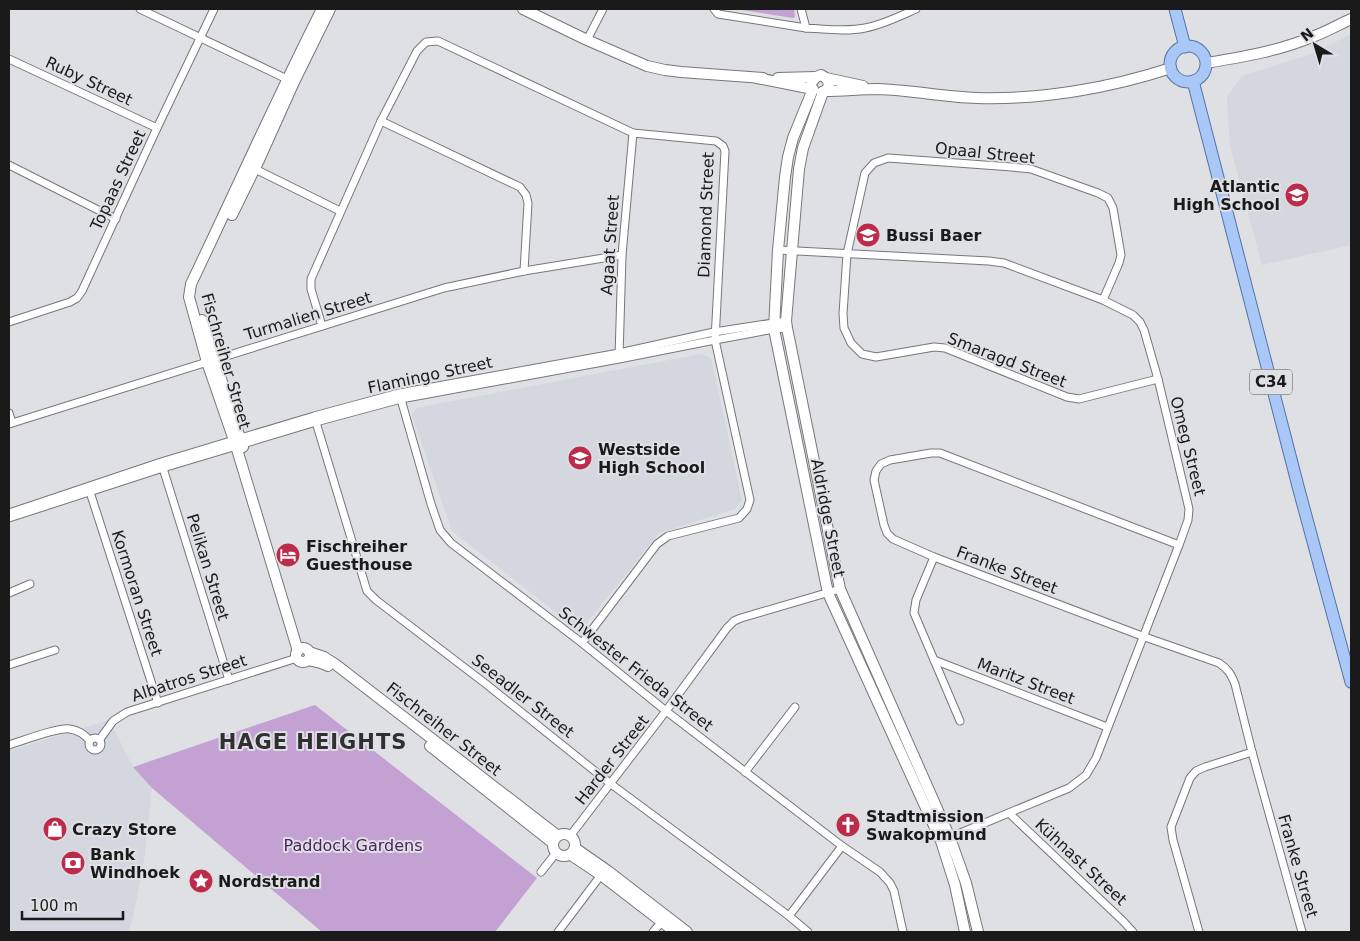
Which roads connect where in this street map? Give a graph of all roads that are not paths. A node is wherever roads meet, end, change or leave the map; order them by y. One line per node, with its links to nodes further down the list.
1 (140, 9): 13 (street)
2 (214, 9): 13 (street, Topaas Street)
3 (322, 9): 21 (street, Fischreiher Street)
4 (330, 9): 21 (street, Fischreiher Street)
5 (523, 9): 14 (street)
6 (603, 9): 14 (street)
7 (714, 9): 12 (street)
8 (801, 9): 12 (street)
9 (916, 9): 12 (street)
10 (1175, 9): 15 (main road)
11 (1351, 19): 17 (street)
12 (806, 28)
13 (200, 38): 21 (street); 26 (street, Topaas Street)
14 (587, 40): 20 (street)
15 (1185, 47): 17 (main road); 18 (main road)
16 (9, 59): 26 (street, Ruby Street)
17 (1206, 63): 22 (main road)
18 (1171, 68): 22 (main road); 23 (street)
19 (821, 77): 20 (street); 23 (street); 24 (street); 24 (street)
20 (757, 78): 24 (street)
21 (290, 80): 29 (street, Fischreiher Street)
22 (1193, 81): 68 (main road, C34)
23 (878, 89): 24 (street)
24 (820, 91): 32 (street, Aldridge Street); 33 (street, Aldridge Street)
25 (381, 121): 27 (street, Diamond Street); 30 (street, Diamond Street); 36 (street)
26 (157, 128): 31 (street, Topaas Street)
27 (633, 133): 35 (street, Agaat Street); 42 (street, Diamond Street)
28 (9, 165): 31 (street)
29 (251, 167): 30 (street); 44 (street, Fischreiher Street)
30 (340, 211): 40 (street, Diamond Street)
31 (116, 219): 38 (street, Topaas Street)
32 (778, 250): 33 (street, Omeg Street); 41 (street, Aldridge Street)
33 (792, 250): 34 (street, Omeg Street); 39 (street, Aldridge Street)
34 (847, 254): 37 (street, Omeg Street); 37 (street, Opaal Street); 45 (street, Smaragd Street)
35 (622, 255): 36 (street, Turmalien Street); 43 (street, Agaat Street)
36 (524, 271): 40 (street, Turmalien Street)
37 (1103, 300): 45 (street, Omeg Street)
38 (9, 322)
39 (786, 325): 41 (street, Flamingo Street); 58 (street, Aldridge Street)
40 (322, 326): 44 (street, Turmalien Street)
41 (775, 326): 42 (street, Flamingo Street); 60 (street, Aldridge Street)
42 (714, 336): 43 (street, Flamingo Street); 62 (street, Diamond Street)
43 (619, 356): 46 (street, Flamingo Street)
44 (212, 361): 49 (street, Turmalien Street); 50 (street, Fischreiher Street)
45 (1158, 379): 55 (street, Omeg Street)
46 (400, 396): 48 (street, Flamingo Street); 62 (street, Schwester Frieda Street)
47 (9, 413): 49 (street)
48 (315, 419): 50 (street, Flamingo Street); 77 (street, Seeadler Street)
49 (10, 423)
50 (238, 442): 51 (street, Flamingo Street); 64 (street, Fischreiher Street)
51 (162, 465): 52 (street, Flamingo Street); 67 (street, Pelikan Street)
52 (89, 490): 53 (street); 54 (street); 69 (street, Kormoran Street)
53 (9, 513)
54 (9, 518)
55 (1178, 545): 56 (street, Franke Street); 61 (street, Omeg Street)
56 (934, 557): 61 (street, Franke Street); 65 (street)
57 (30, 584): 59 (street)
58 (840, 589): 60 (street, Harder Street); 81 (street, Aldridge Street)
59 (9, 592)
60 (828, 594): 71 (street, Harder Street); 81 (street, Aldridge Street)
61 (1142, 636): 73 (street, Omeg Street); 75 (street, Franke Street)
62 (582, 643): 71 (street, Schwester Frieda Street)
63 (55, 650): 66 (street)
64 (303, 654): 67 (street, Albatros Street); 80 (street, Fischreiher Street)
65 (934, 660): 72 (street); 73 (street, Maritz Street)
66 (9, 665)
67 (228, 680): 69 (street, Albatros Street)
68 (1351, 682)
69 (158, 703): 74 (street, Albatros Street)
70 (795, 707): 76 (street)
71 (666, 711): 76 (street, Schwester Frieda Street); 77 (street, Harder Street)
72 (960, 721)
73 (1107, 727): 78 (street, Omeg Street)
74 (9, 745)
75 (1252, 752): 99 (street); 100 (street, Franke Street)
76 (745, 772): 82 (street, Schwester Frieda Street)
77 (611, 784): 79 (street, Harder Street); 87 (street, Seeadler Street)
78 (1010, 814): 81 (street, Omeg Street); 98 (street, Kühnast Street)
79 (570, 836): 80 (street); 83 (street)
80 (556, 839): 84 (street)
81 (946, 839): 89 (street, Aldridge Street); 90 (street, Aldridge Street)
82 (842, 846): 87 (street); 96 (street, Schwester Frieda Street)
83 (573, 852): 84 (street); 86 (street)
84 (556, 853): 85 (street)
85 (541, 872)
86 (603, 872): 88 (street); 91 (street)
87 (789, 916): 95 (street, Seeadler Street)
88 (664, 919): 92 (street); 93 (street); 94 (street)
89 (975, 921): 90 (street); 97 (street, Aldridge Street)
90 (965, 928)
91 (558, 932)
92 (653, 932)
93 (675, 932)
94 (687, 932)
95 (808, 932)
96 (903, 932)
97 (978, 932)
98 (1132, 932)
99 (1199, 932)
100 (1302, 932)

